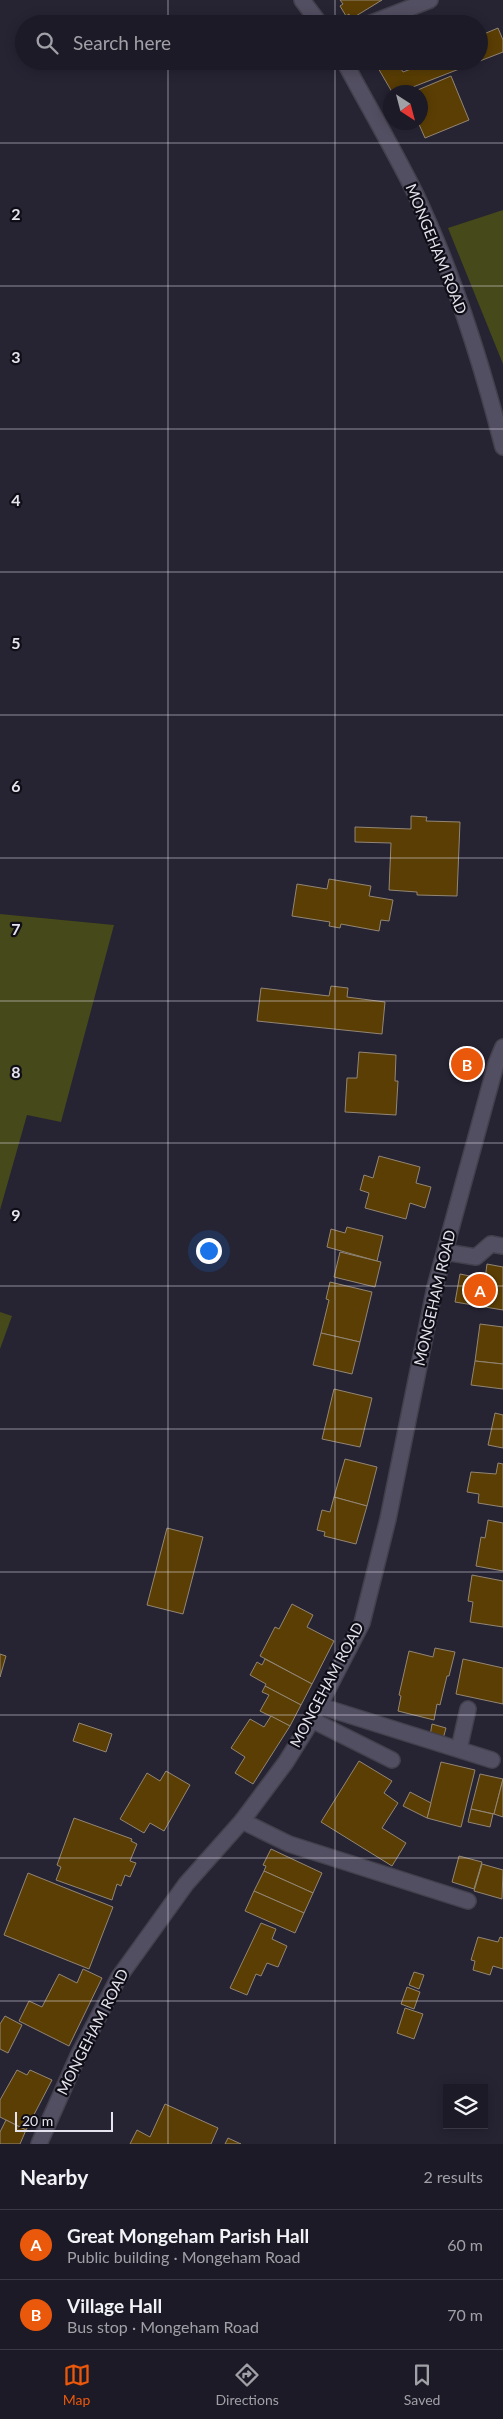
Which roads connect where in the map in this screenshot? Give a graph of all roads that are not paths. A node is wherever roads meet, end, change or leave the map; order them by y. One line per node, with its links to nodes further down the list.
1 (302, 0): 3 (street)
2 (430, 0): 4 (street)
3 (313, 15)
4 (392, 15)
5 (349, 70): 6 (street, MONGEHAM ROAD)
6 (503, 447)
7 (503, 1047): 9 (street, MONGEHAM ROAD)
8 (503, 1246): 9 (street)
9 (444, 1252): 10 (street, MONGEHAM ROAD)
10 (320, 1706): 12 (street, MONGEHAM ROAD); 13 (street)
11 (468, 1709): 13 (street)
12 (312, 1720): 14 (street); 16 (street, MONGEHAM ROAD)
13 (459, 1750): 15 (street)
14 (392, 1760)
15 (492, 1760)
16 (242, 1821): 17 (street); 18 (street, MONGEHAM ROAD)
17 (468, 1901)
18 (39, 2144)

